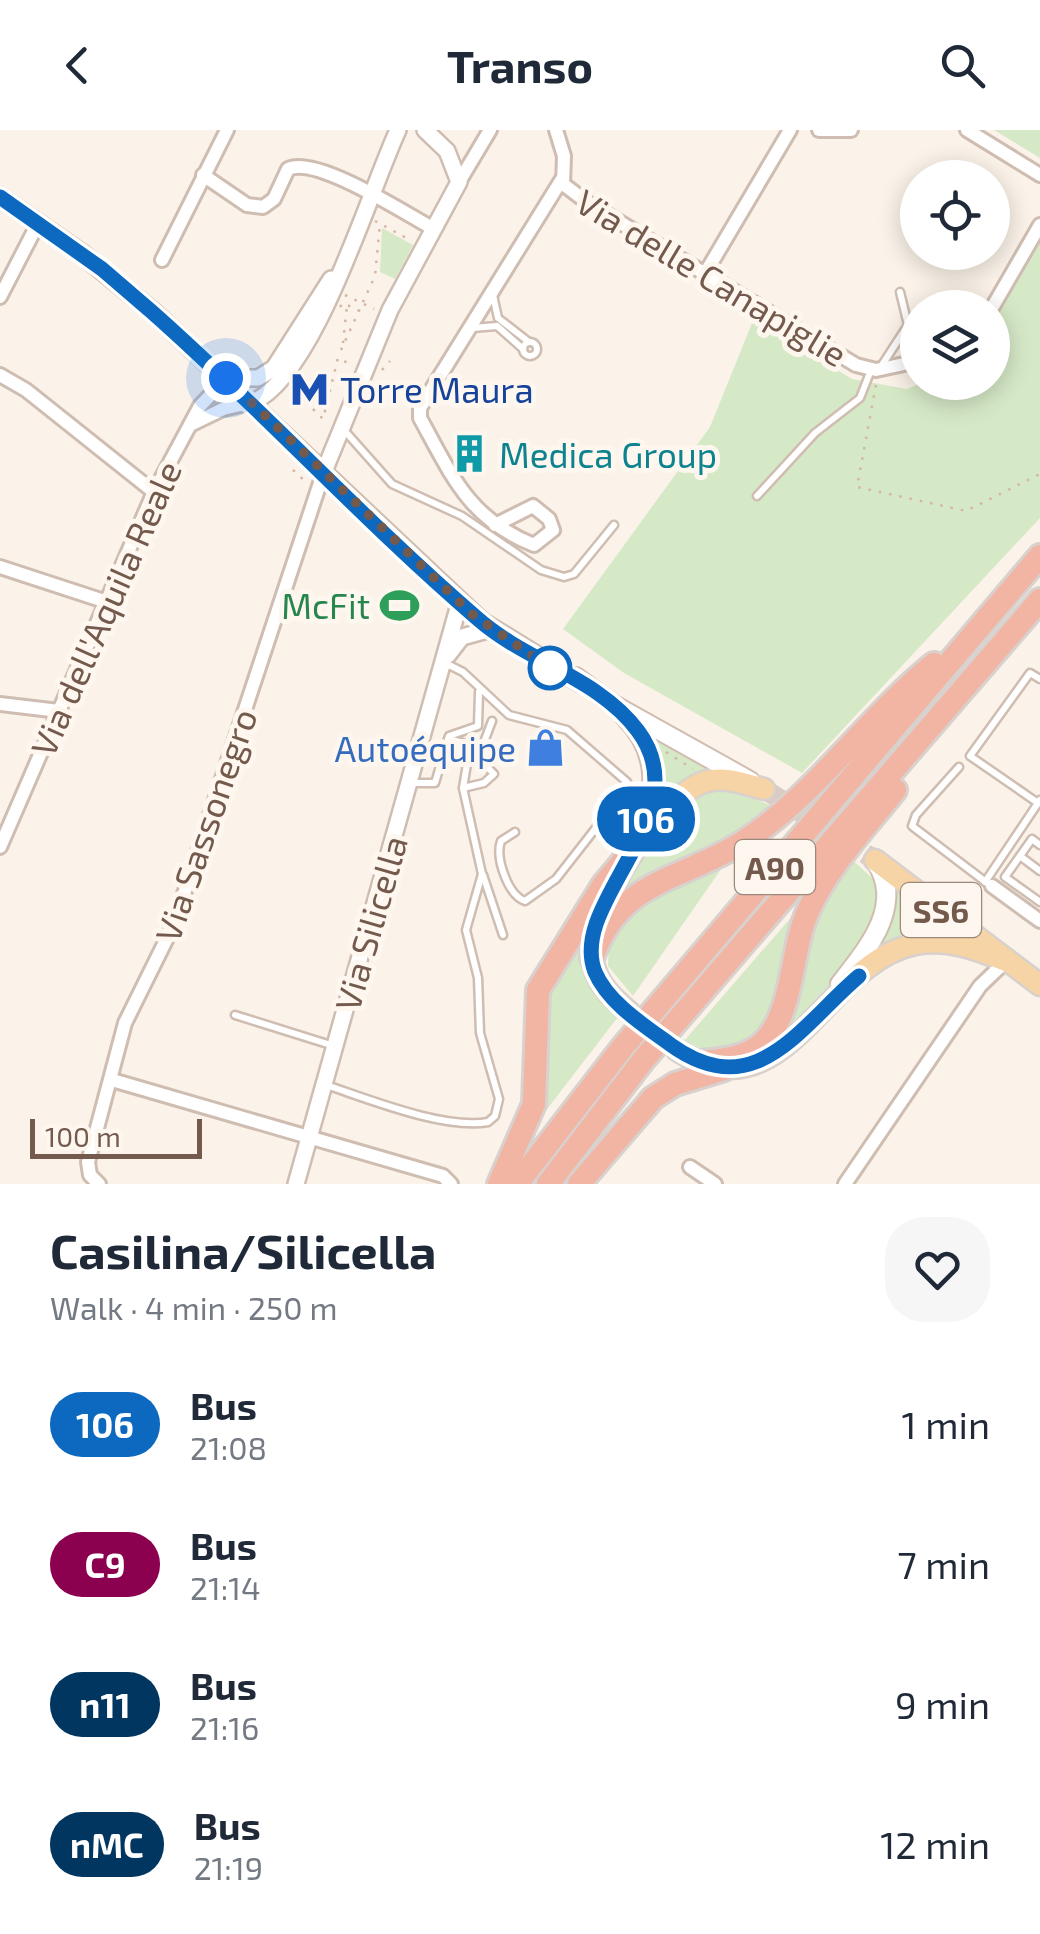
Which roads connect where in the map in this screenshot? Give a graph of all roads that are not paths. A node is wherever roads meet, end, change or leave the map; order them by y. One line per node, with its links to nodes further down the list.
1 (227, 130): 10 (street)
2 (398, 130): 14 (street)
3 (425, 130): 13 (street)
4 (490, 130): 13 (street)
5 (556, 130): 12 (street, Via delle Canapiglie)
6 (790, 130): 21 (street)
7 (819, 130): 8 (street)
8 (851, 130)
9 (967, 130): 11 (street)
10 (204, 175): 14 (street); 19 (street)
11 (1040, 175)
12 (562, 179): 21 (street, Via delle Canapiglie); 22 (street)
13 (459, 182): 17 (street)
14 (370, 193): 17 (street); 20 (street)
15 (0, 197): 34 (main road)
16 (1040, 224): 23 (street)
17 (434, 229): 37 (street)
18 (33, 233): 24 (street)
19 (162, 260)
20 (340, 268): 34 (street); 35 (street)
21 (706, 272): 32 (street, Via delle Canapiglie)
22 (494, 287): 25 (street); 26 (lane)
23 (1002, 290)
24 (0, 297)
25 (480, 309): 26 (lane); 27 (street)
26 (497, 322): 27 (lane); 29 (lane); 30 (lane)
27 (464, 336): 41 (street)
28 (900, 337): 32 (lane)
29 (529, 342): 30 (lane); 30 (lane)
30 (522, 349)
31 (900, 364): 32 (street, Via delle Canapiglie)
32 (876, 369): 40 (lane)
33 (0, 375): 39 (street)
34 (226, 378): 35 (main road); 36 (street, Via dell'Aquila Reale)
35 (253, 402): 36 (street, Via dell'Aquila Reale); 38 (main road)
36 (188, 426): 39 (street, Via dell'Aquila Reale)
37 (340, 426): 38 (street); 42 (lane)
38 (316, 480): 45 (main road); 89 (street, Via Sassonegro)
39 (154, 492): 46 (street, Via dell'Aquila Reale)
40 (757, 496)
41 (495, 525)
42 (614, 526)
43 (1040, 556): 48 (highway, A90)
44 (0, 567): 46 (street)
45 (460, 601): 49 (main road); 50 (street, Via Silicella); 52 (main road)
46 (107, 602): 56 (street, Via dell'Aquila Reale)
47 (1036, 605): 87 (highway); 98 (highway, A90)
48 (980, 628): 79 (highway); 97 (highway, A90)
49 (490, 629): 50 (street); 52 (main road)
50 (443, 662): 53 (lane); 63 (street, Via Silicella)
51 (1040, 679): 66 (lane)
52 (582, 682): 55 (main road)
53 (479, 690): 57 (lane); 59 (lane)
54 (0, 704): 56 (street)
55 (614, 705): 65 (main road); 70 (main road)
56 (59, 710): 69 (street, Via dell'Aquila Reale)
57 (508, 716): 58 (lane); 67 (lane)
58 (492, 722): 59 (lane); 61 (lane)
59 (478, 726): 60 (lane)
60 (448, 739): 61 (lane); 63 (lane)
61 (474, 757): 64 (lane); 64 (lane)
62 (958, 767): 75 (lane)
63 (409, 783): 85 (street, Via Silicella)
64 (463, 788): 74 (lane)
65 (764, 789): 70 (main road)
66 (1039, 802): 75 (lane)
67 (515, 832)
68 (1040, 845): 71 (lane)
69 (0, 846)
70 (636, 846): 79 (main road); 96 (highway)
71 (1020, 856): 73 (lane); 76 (lane)
72 (875, 860): 80 (main road, SS6); 82 (main road)
73 (1040, 871)
74 (482, 874): 78 (lane); 90 (lane)
75 (989, 884): 77 (street)
76 (1040, 902)
77 (1040, 921)
78 (503, 935)
79 (592, 958): 83 (main road)
80 (1006, 961): 81 (main road); 82 (main road); 101 (street)
81 (1040, 986)
82 (821, 1008): 88 (main road)
83 (628, 1012)
84 (235, 1015): 85 (lane)
85 (336, 1046): 90 (street, Via Silicella)
86 (677, 1050): 87 (main road)
87 (700, 1062): 88 (main road)
88 (724, 1068): 99 (highway)
89 (112, 1080): 91 (street); 93 (street, Via Sassonegro)
90 (324, 1085): 91 (street, Via Silicella)
91 (310, 1138): 94 (street, Via Silicella); 95 (street)
92 (690, 1166): 100 (street)
93 (95, 1179)
94 (296, 1184)
95 (451, 1184)
96 (499, 1184)
97 (517, 1184)
98 (548, 1184)
99 (579, 1184)
100 (715, 1184)
101 (845, 1184)

